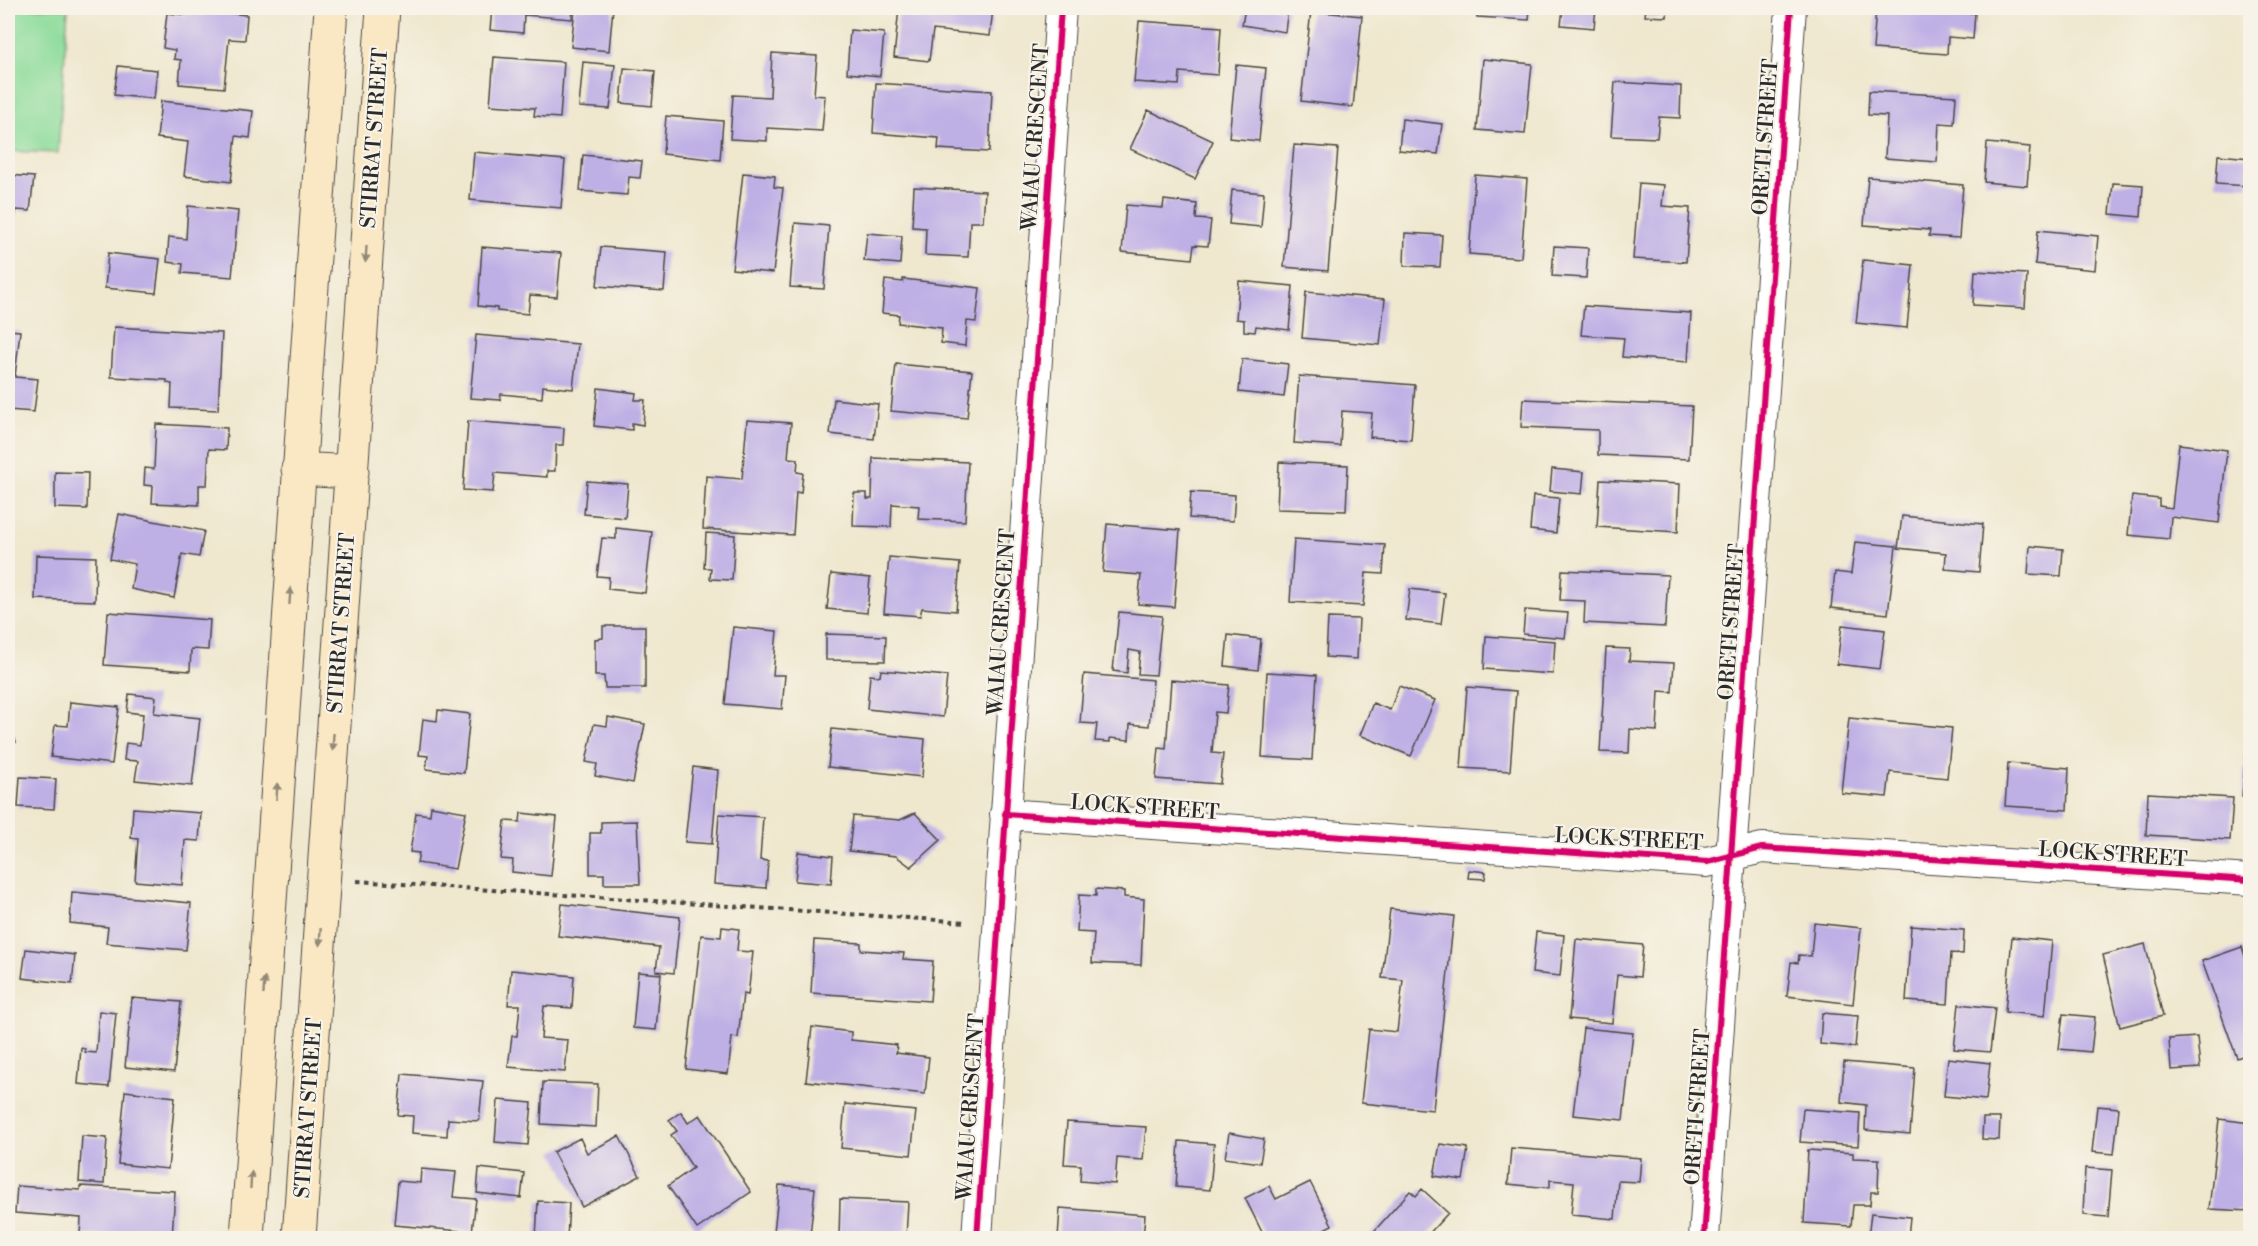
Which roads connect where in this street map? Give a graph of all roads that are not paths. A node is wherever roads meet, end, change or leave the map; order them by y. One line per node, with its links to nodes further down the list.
1 (331, 8): 5 (street)
2 (383, 8): 6 (street, STIRRAT STREET, one-way to 6)
3 (1061, 8): 7 (street, WAIAU CRESCENT)
4 (1791, 8): 8 (street, ORETI STREET)
5 (298, 469): 6 (street); 10 (street, one-way to 5)
6 (352, 472): 11 (street, STIRRAT STREET, one-way to 11)
7 (1005, 814): 8 (street, LOCK STREET); 12 (street, WAIAU CRESCENT)
8 (1731, 855): 9 (street, LOCK STREET); 13 (street, ORETI STREET)
9 (2250, 880)
10 (247, 1239)
11 (299, 1239)
12 (977, 1239)
13 (1704, 1239)

